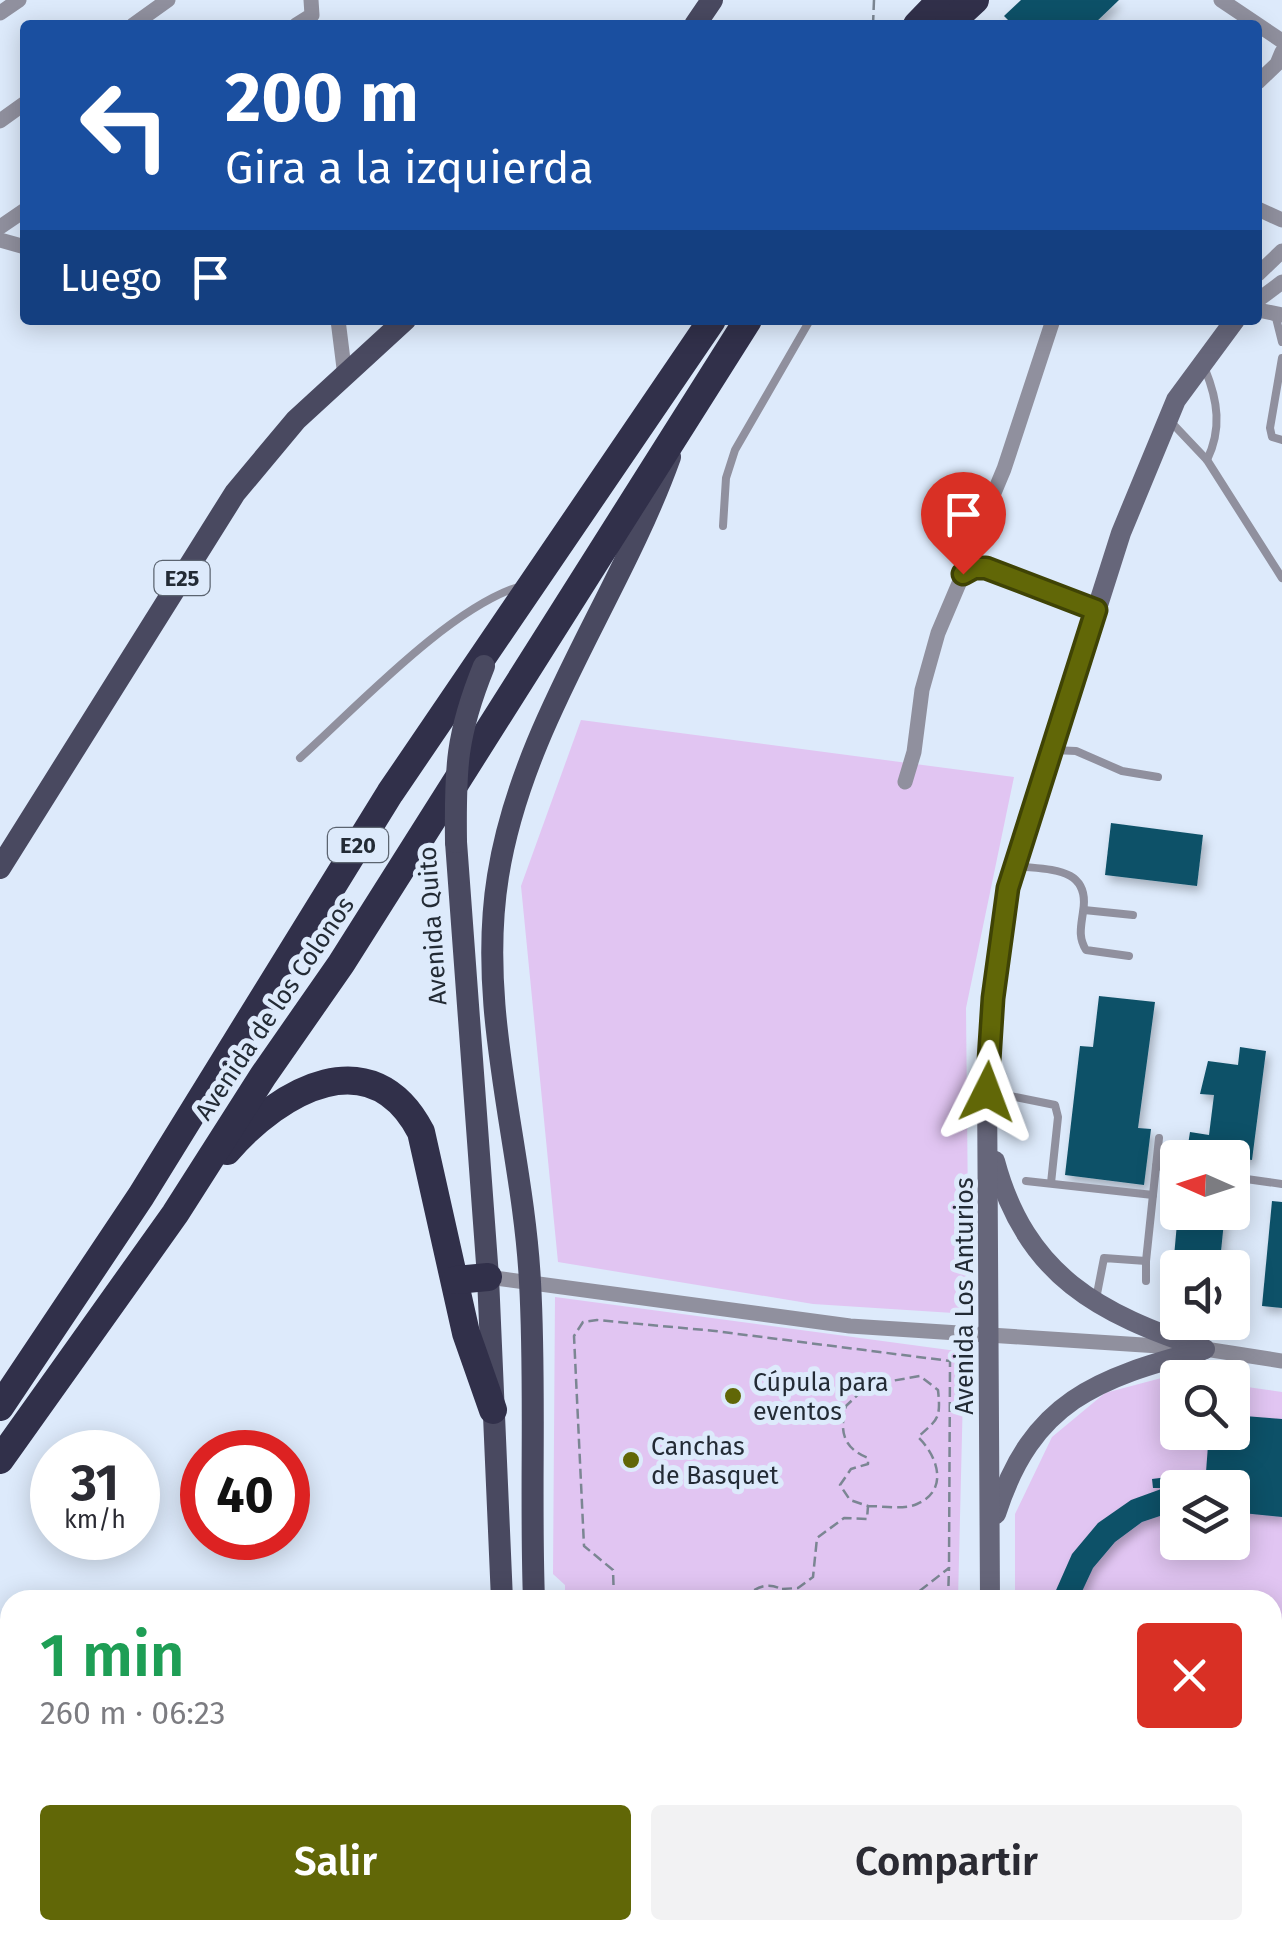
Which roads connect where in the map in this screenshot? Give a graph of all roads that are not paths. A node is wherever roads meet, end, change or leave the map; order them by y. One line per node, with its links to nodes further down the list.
1 (19, 0): 7 (street)
2 (168, 0): 8 (street)
3 (941, 0): 9 (highway)
4 (975, 0): 10 (highway)
5 (990, 0): 11 (street)
6 (1222, 0): 12 (street)
7 (0, 13)
8 (141, 20)
9 (922, 20)
10 (953, 20)
11 (972, 20)
12 (1251, 20)
13 (1282, 52): 14 (street)
14 (1262, 78)
15 (1282, 251): 16 (street)
16 (1262, 270)
17 (1278, 314): 25 (lane)
18 (339, 325): 28 (street)
19 (400, 325): 28 (main road, E25)
20 (709, 325): 36 (highway, Avenida Quito / E20)
21 (745, 325): 30 (highway, E20)
22 (807, 325): 33 (lane)
23 (1051, 325): 34 (street)
24 (1230, 325): 27 (street, Avenida Los Anturios)
25 (1282, 342)
26 (1282, 358): 31 (lane)
27 (1202, 362): 29 (street, Avenida Los Anturios); 32 (lane)
28 (345, 376): 43 (main road, E25)
29 (1168, 419): 32 (lane); 37 (street, Avenida Los Anturios)
30 (681, 428): 57 (highway, Avenida de los Colonos / E20); 61 (main road)
31 (1282, 440)
32 (1206, 460): 35 (lane)
33 (724, 526)
34 (968, 571): 37 (street); 41 (street)
35 (1282, 578)
36 (530, 589): 39 (lane); 59 (main road, Avenida Quito, bridge); 67 (highway, Avenida de los Colonos / E20)
37 (1096, 610): 38 (street, Avenida Los Anturios)
38 (1052, 750): 40 (lane); 42 (street, Avenida Los Anturios)
39 (300, 758)
40 (1158, 777)
41 (906, 782)
42 (1015, 866): 44 (lane); 47 (street, Avenida Los Anturios)
43 (0, 868)
44 (1084, 910): 45 (lane); 46 (lane)
45 (1134, 915)
46 (1129, 956)
47 (987, 1092): 48 (street, Avenida Los Anturios); 54 (lane)
48 (986, 1128): 63 (street); 64 (street, Avenida Los Anturios)
49 (1159, 1138): 50 (lane)
50 (1156, 1166): 51 (lane); 56 (lane)
51 (1160, 1167)
52 (1026, 1180): 54 (lane)
53 (1250, 1180): 55 (lane)
54 (1051, 1183): 56 (lane)
55 (1282, 1184)
56 (1152, 1195): 58 (lane)
57 (175, 1214): 60 (highway); 69 (highway, Avenida de los Colonos / E20)
58 (1146, 1261): 62 (lane); 63 (lane)
59 (488, 1277): 60 (highway); 61 (street); 68 (main road, Avenida Quito)
60 (456, 1280): 68 (highway)
61 (530, 1280): 64 (street); 72 (main road)
62 (1146, 1281)
63 (1095, 1303): 65 (street)
64 (990, 1337): 65 (street); 70 (street, Avenida Los Anturios)
65 (1205, 1349): 66 (street); 70 (street)
66 (1282, 1361)
67 (0, 1407)
68 (493, 1410): 71 (main road, Avenida Quito)
69 (0, 1460)
70 (989, 1533): 73 (street, Avenida Los Anturios)
71 (502, 1590)
72 (534, 1590)
73 (990, 1590)

